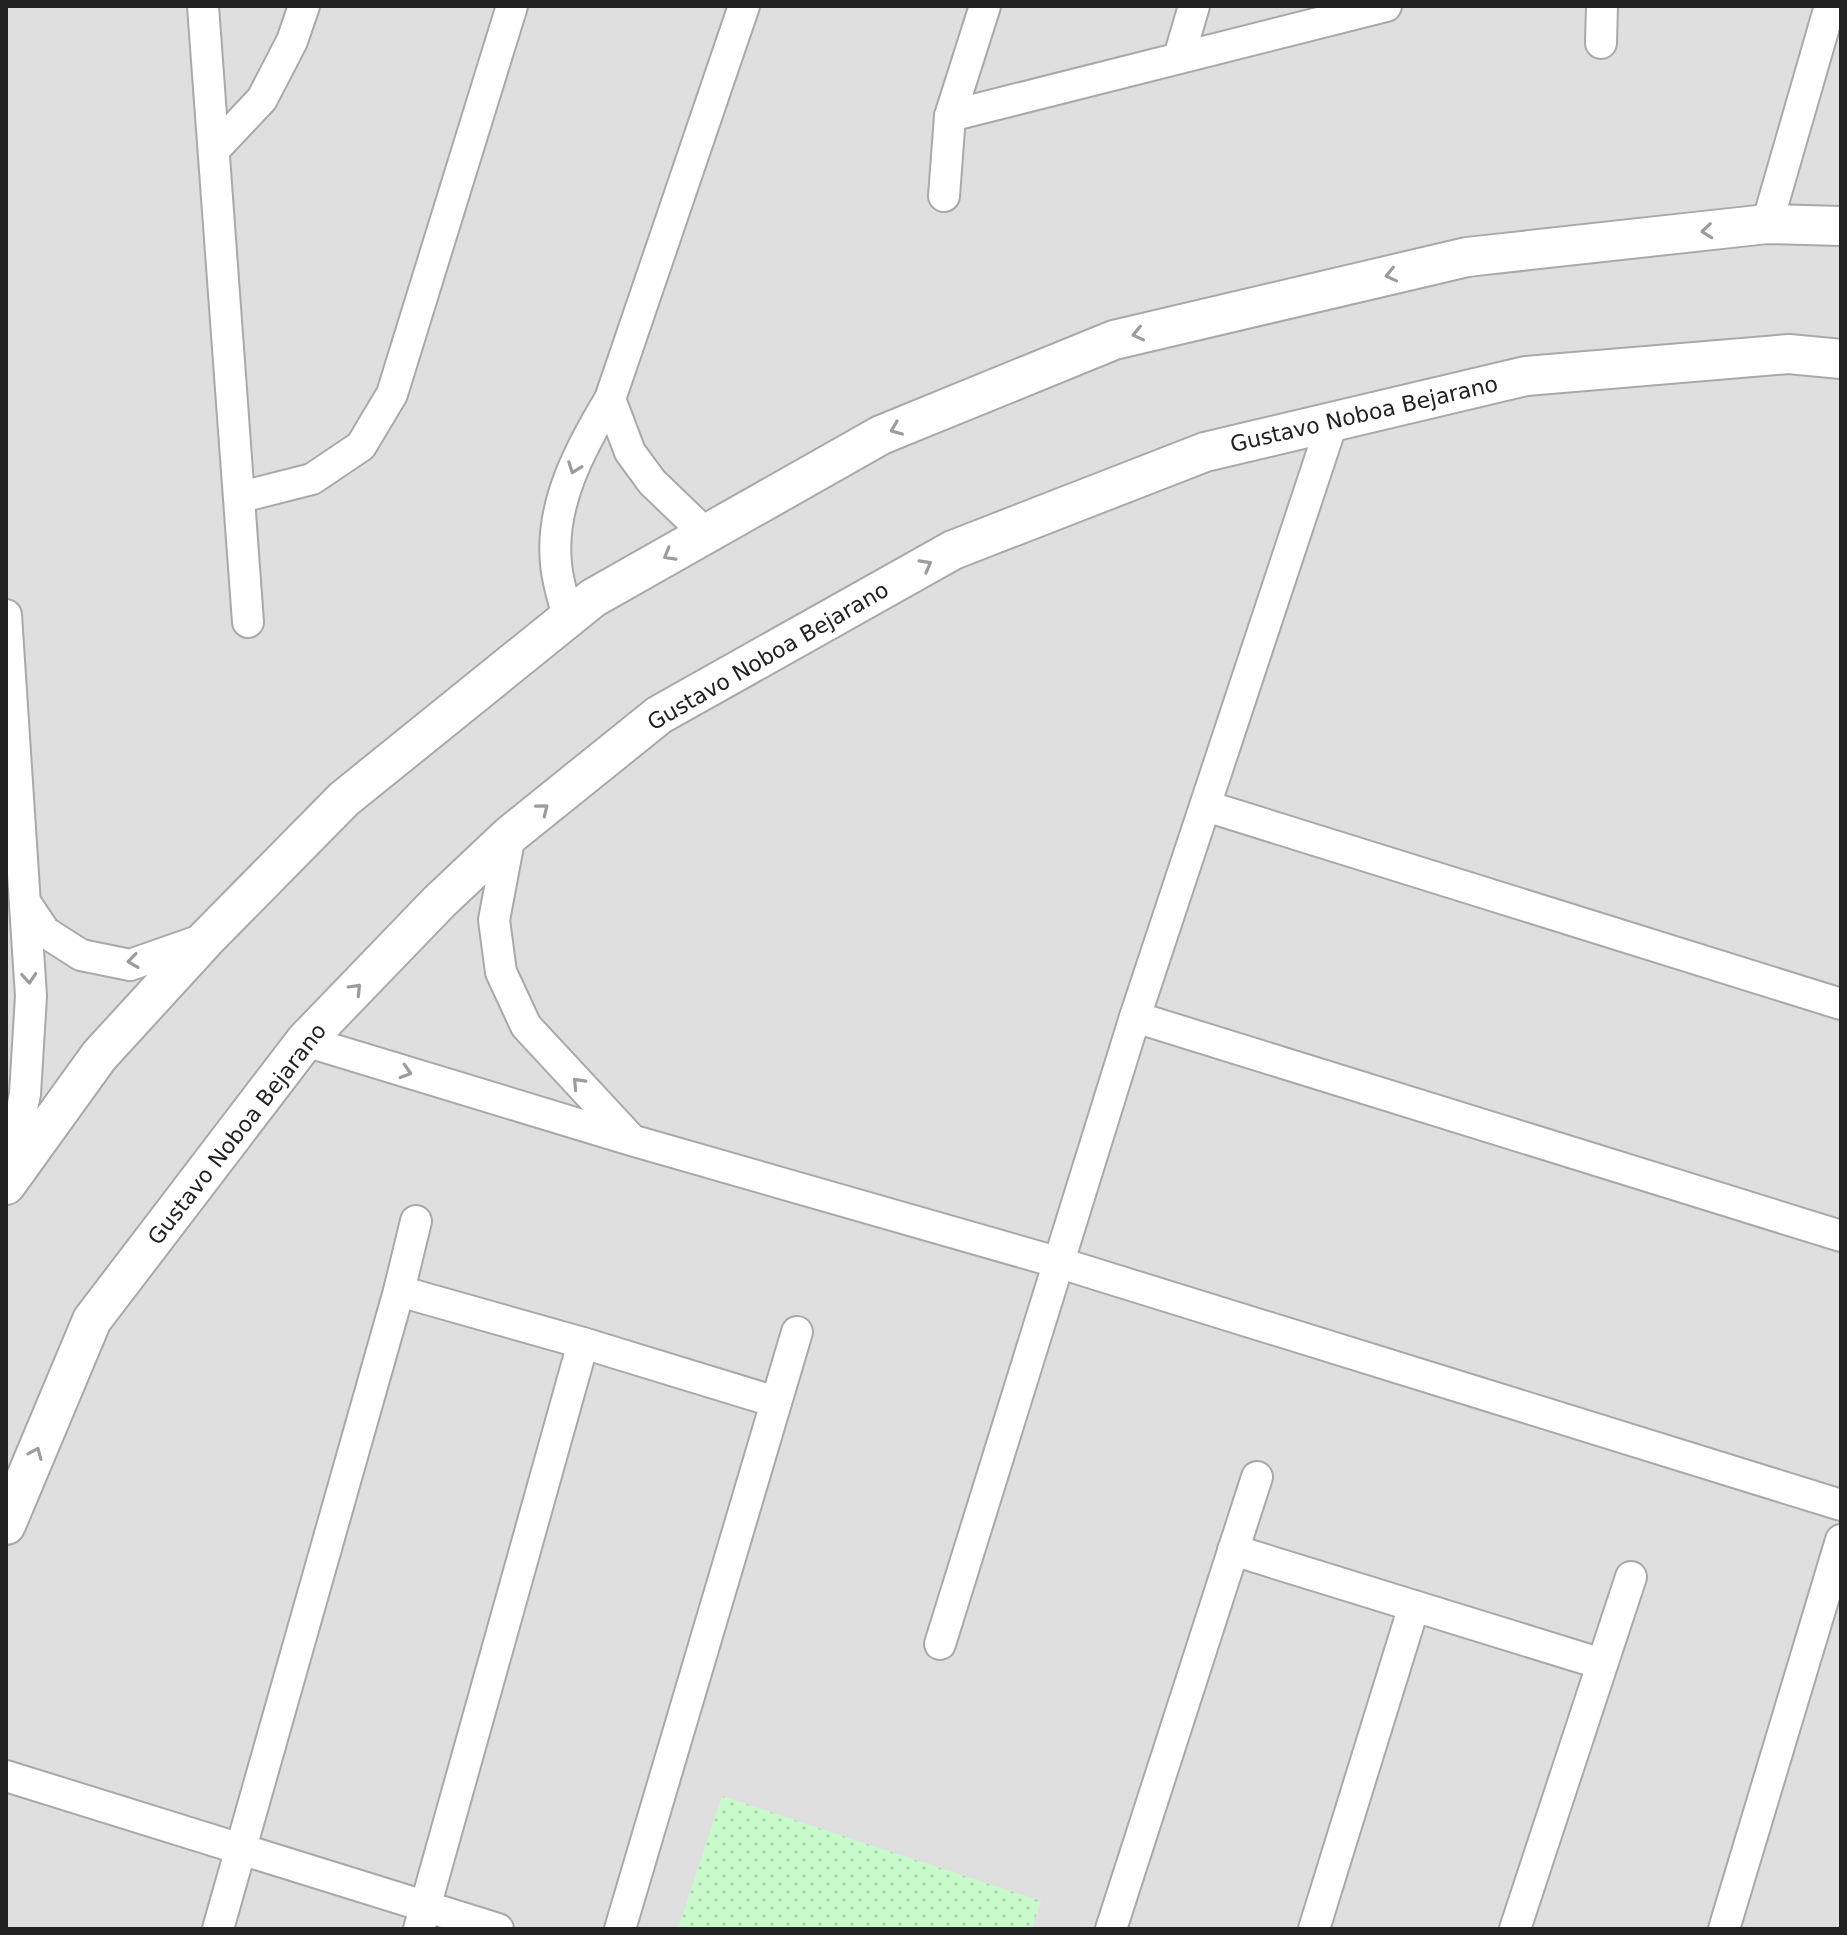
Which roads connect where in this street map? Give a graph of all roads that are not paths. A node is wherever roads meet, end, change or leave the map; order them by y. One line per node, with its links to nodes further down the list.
1 (203, 6): 13 (street)
2 (304, 6): 13 (street)
3 (512, 6): 20 (street)
4 (744, 6): 18 (street)
5 (985, 6): 12 (street)
6 (1194, 6): 11 (street)
7 (1386, 6): 11 (street)
8 (1602, 6): 10 (street)
9 (1830, 6): 15 (street)
10 (1601, 43)
11 (1179, 57): 12 (street)
12 (950, 116): 14 (street)
13 (214, 150): 20 (street)
14 (944, 196)
15 (1767, 224): 16 (street); 21 (street, one-way to 21)
16 (1841, 226)
17 (1841, 359): 19 (street, Gustavo Noboa Bejarano)
18 (610, 399): 21 (street); 23 (street, one-way to 23)
19 (1333, 420): 25 (street); 26 (street, Gustavo Noboa Bejarano, one-way to 19)
20 (241, 497): 24 (street)
21 (706, 534): 23 (street, one-way to 23)
22 (6, 615): 27 (street)
23 (568, 618): 28 (street)
24 (248, 622)
25 (1206, 806): 29 (street); 30 (street)
26 (510, 835): 31 (street, Gustavo Noboa Bejarano, one-way to 26); 32 (street, one-way to 26)
27 (24, 900): 28 (street, one-way to 27); 33 (street, one-way to 33)
28 (207, 938): 33 (street)
29 (1841, 1004)
30 (1135, 1017): 35 (street); 36 (street)
31 (305, 1041): 32 (street, one-way to 32); 43 (street, Gustavo Noboa Bejarano, one-way to 31)
32 (631, 1140): 36 (street)
33 (6, 1184)
34 (416, 1221): 37 (street)
35 (1841, 1236)
36 (1060, 1263): 42 (street); 48 (street)
37 (399, 1291): 39 (street); 51 (street)
38 (797, 1332): 40 (street)
39 (583, 1343): 40 (street); 52 (street)
40 (776, 1402): 55 (street)
41 (1257, 1477): 45 (street)
42 (1841, 1505)
43 (6, 1525)
44 (1841, 1540): 59 (street)
45 (1233, 1550): 47 (street); 56 (street)
46 (1631, 1577): 49 (street)
47 (1414, 1606): 49 (street); 57 (street)
48 (940, 1644)
49 (1602, 1664): 58 (street)
50 (6, 1776): 51 (street)
51 (243, 1849): 52 (street); 53 (street)
52 (422, 1917): 54 (street)
53 (218, 1929)
54 (498, 1929)
55 (620, 1929)
56 (1111, 1929)
57 (1314, 1929)
58 (1515, 1929)
59 (1724, 1929)

